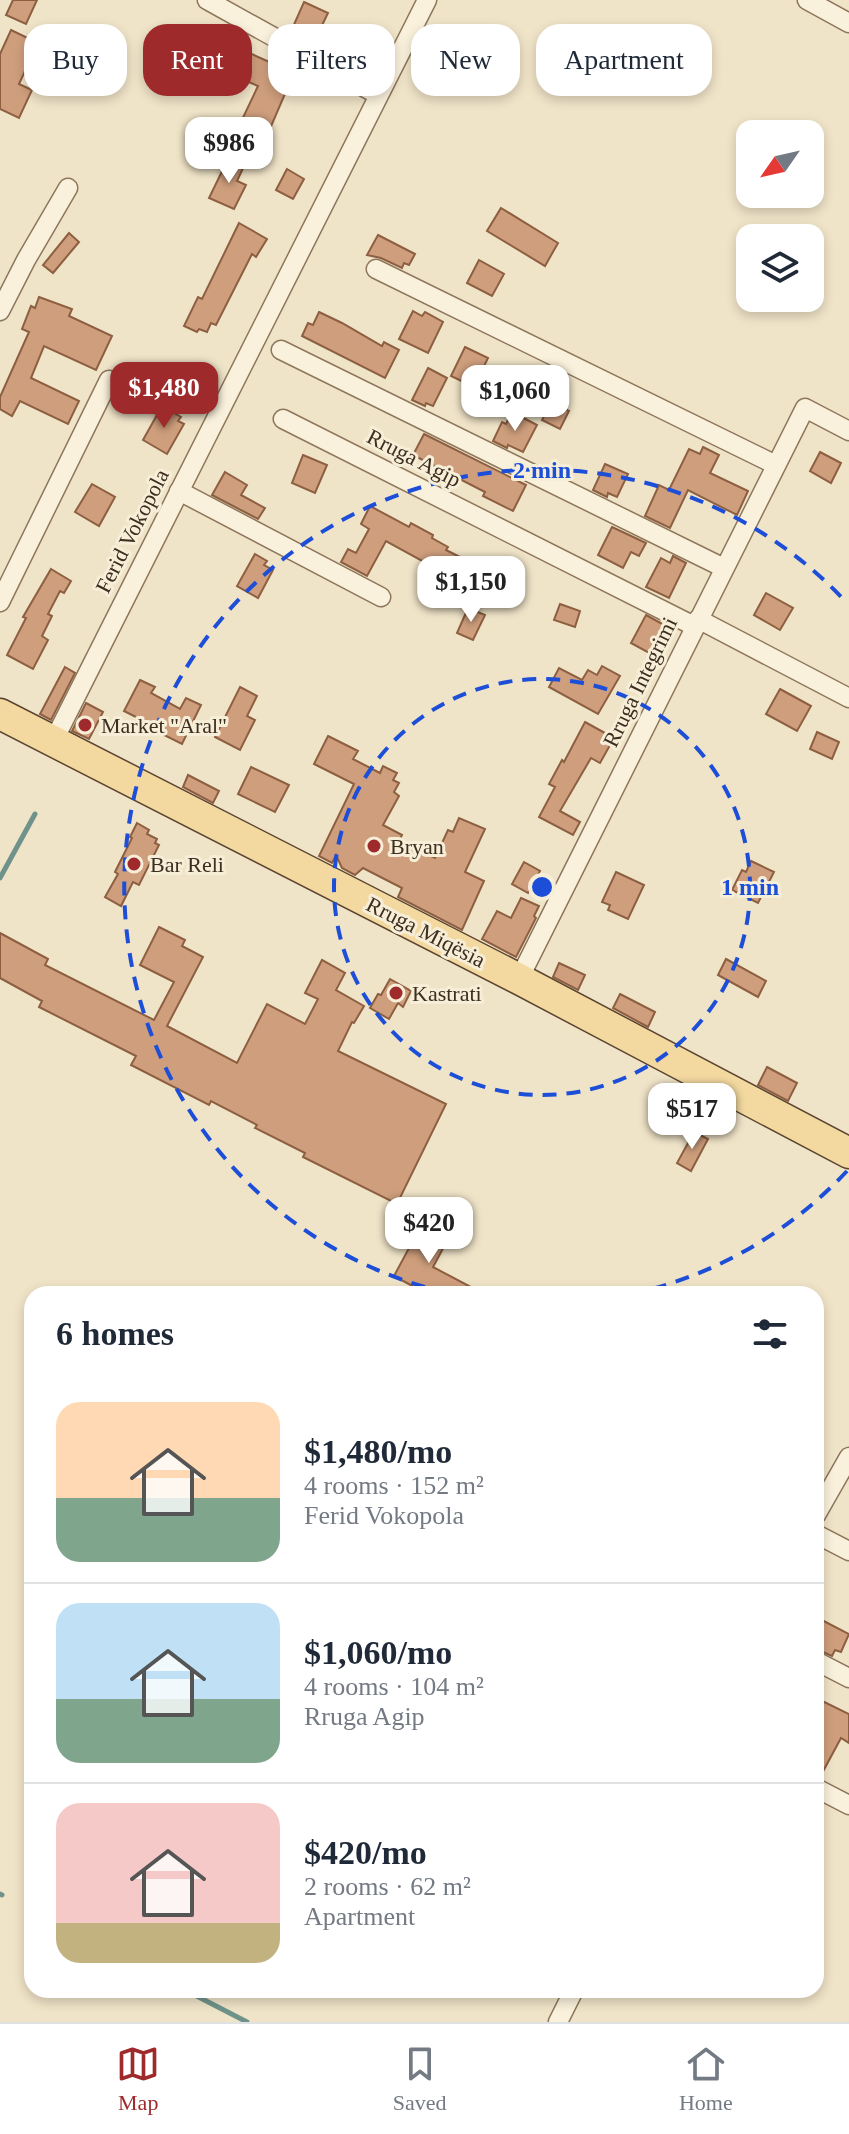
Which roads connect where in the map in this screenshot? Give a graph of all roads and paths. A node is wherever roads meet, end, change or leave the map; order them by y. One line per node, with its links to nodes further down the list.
1 (207, 0): 5 (street)
2 (427, 0): 6 (street, Ferid Vokopola)
3 (807, 0): 4 (street)
4 (849, 23)
5 (268, 34)
6 (395, 62)
7 (377, 96): 16 (street, Ferid Vokopola)
8 (68, 188): 10 (street)
9 (376, 269): 15 (street)
10 (0, 311)
11 (281, 350): 17 (street)
12 (109, 380): 19 (street)
13 (283, 419): 20 (street, Rruga Agip)
14 (849, 431): 15 (street, Rruga Integrimi)
15 (776, 465): 17 (street, Rruga Integrimi)
16 (179, 491): 18 (street); 24 (street, Ferid Vokopola)
17 (724, 568): 20 (street, Rruga Integrimi)
18 (381, 597)
19 (0, 602)
20 (696, 623): 21 (street, Rruga Agip); 25 (street, Rruga Integrimi)
21 (849, 698)
22 (0, 714): 24 (main road, Rruga Miqësia)
23 (0, 737): 27 (main road, Rruga Miqësia)
24 (53, 742): 25 (main road, Rruga Miqësia)
25 (519, 979): 26 (main road, Rruga Miqësia)
26 (849, 1153)
27 (849, 1173)
28 (849, 1457): 29 (street)
29 (824, 1501)
30 (824, 1538): 31 (street)
31 (849, 1551)
32 (824, 1665): 33 (street)
33 (849, 1678)
34 (824, 1792): 35 (street)
35 (849, 1805)
36 (570, 1998): 37 (street)
37 (558, 2022)

